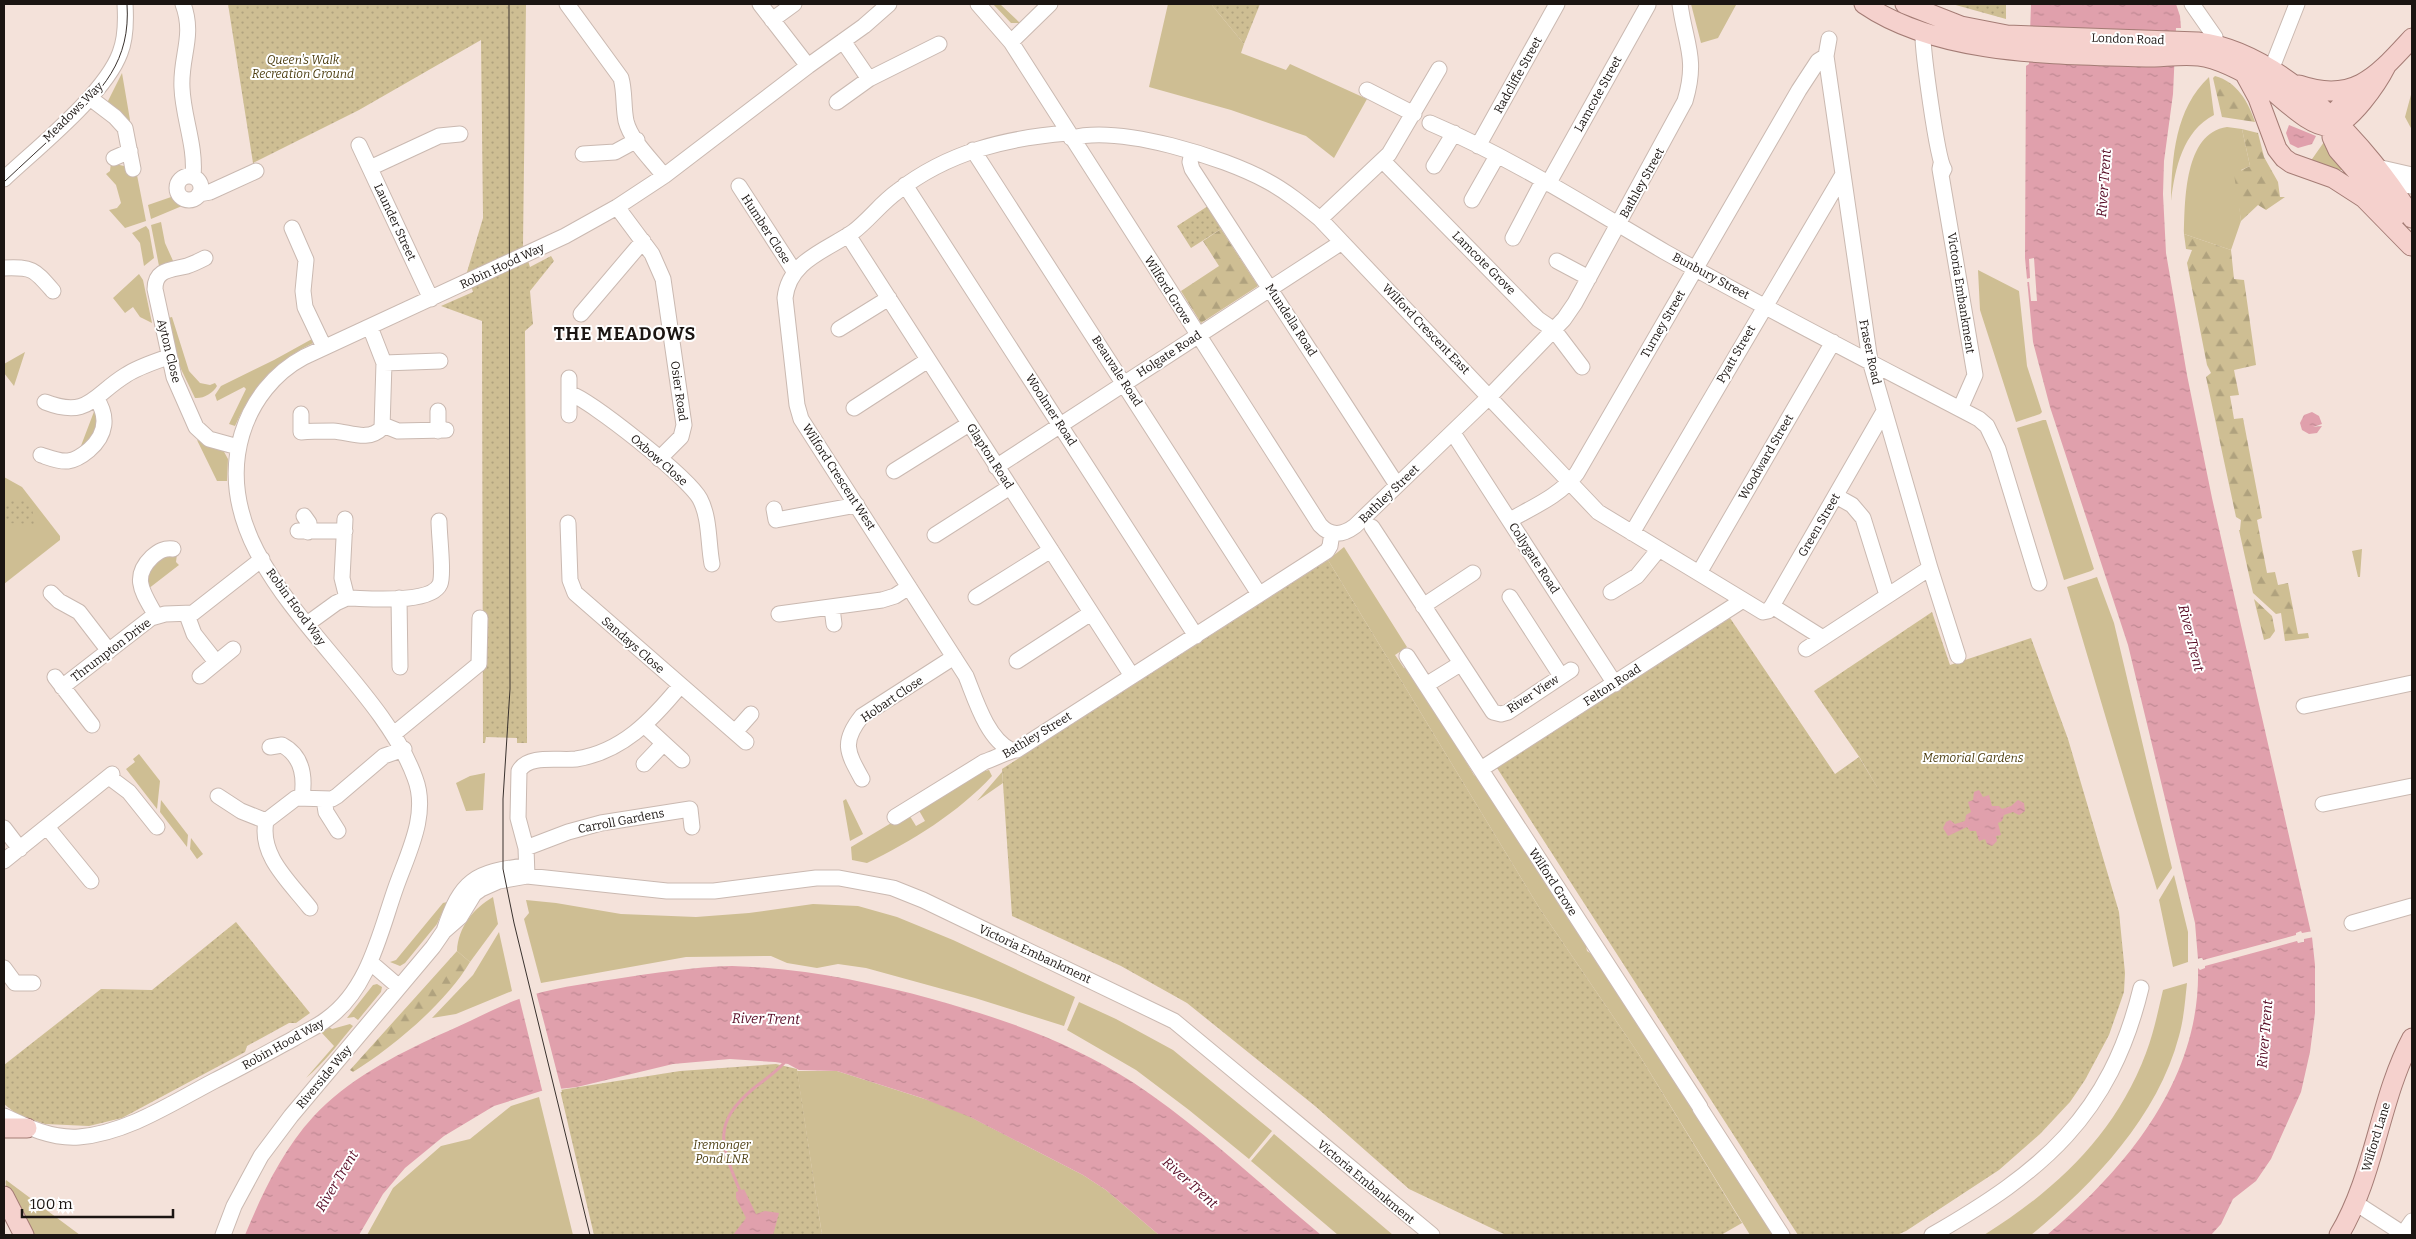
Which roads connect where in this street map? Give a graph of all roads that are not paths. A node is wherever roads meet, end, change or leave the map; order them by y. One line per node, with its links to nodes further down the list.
1 (125, 4): 36 (street, Meadows Way)
2 (183, 4): 59 (street)
3 (567, 4): 44 (street)
4 (760, 4): 17 (street)
5 (794, 4): 17 (street)
6 (889, 4): 21 (street, Robin Hood Way)
7 (978, 4): 22 (street, Wilford Grove)
8 (1050, 4): 22 (street)
9 (1558, 4): 46 (street, Radcliffe Street)
10 (1672, 4): 16 (street, Bathley Street)
11 (1864, 4): 18 (main road, London Road)
12 (1905, 4): 23 (main road, London Road)
13 (2192, 4): 25 (street)
14 (2297, 4): 30 (street)
15 (1648, 5): 65 (street, Lamcote Street)
16 (1681, 11): 74 (street, Bathley Street)
17 (772, 20): 27 (street)
18 (1924, 32): 23 (main road, London Road); 110 (street, Victoria Embankment)
19 (1829, 38): 26 (street, Fraser Road)
20 (2412, 38): 28 (main road)
21 (843, 41): 27 (street, Robin Hood Way); 32 (street)
22 (1011, 42): 43 (street, Wilford Grove)
23 (2006, 42): 25 (main road, London Road)
24 (939, 44): 32 (street)
25 (2205, 48): 30 (main road, London Road); 31 (main road, London Road)
26 (1826, 56): 61 (street, Fraser Road); 84 (street, Turney Street)
27 (808, 66): 60 (street, Robin Hood Way)
28 (2386, 66): 34 (main road); 39 (main road)
29 (1439, 69): 38 (street)
30 (2271, 70): 33 (main road, London Road)
31 (2245, 75): 39 (main road, London Road); 62 (main road)
32 (870, 79): 37 (street)
33 (2290, 81): 34 (main road); 39 (main road, London Road)
34 (2366, 81): 39 (main road)
35 (1368, 90): 38 (street)
36 (90, 98): 48 (street); 63 (street, Meadows Way)
37 (837, 102)
38 (1414, 114): 53 (street)
39 (2336, 117): 64 (main road)
40 (1430, 123): 41 (street, Bunbury Street)
41 (1454, 133): 46 (street, Bunbury Street); 54 (street)
42 (460, 134): 55 (street)
43 (1070, 136): 47 (street); 49 (street, Wilford Crescent East); 96 (street, Wilford Grove)
44 (637, 140): 50 (street); 60 (street)
45 (359, 145): 55 (street, Launder Street)
46 (1478, 146): 51 (street, Bunbury Street)
47 (973, 150): 66 (street); 105 (street, Beauvale Road)
48 (130, 152): 52 (street); 56 (street)
49 (1192, 152): 73 (street, Wilford Crescent East); 87 (street, Mundella Road)
50 (583, 154)
51 (1497, 156): 65 (street, Bunbury Street); 70 (street)
52 (114, 158)
53 (1383, 161): 73 (street); 95 (street, Lamcote Grove)
54 (1434, 166)
55 (370, 168): 90 (street, Launder Street)
56 (133, 169)
57 (256, 171): 69 (street)
58 (2412, 175): 64 (street)
59 (193, 176): 69 (street); 69 (street)
60 (664, 176): 71 (street, Robin Hood Way)
61 (1842, 176): 91 (street, Pyatt Street); 102 (street, Fraser Road)
62 (2333, 178): 64 (street); 80 (main road)
63 (4, 179)
64 (2377, 180): 68 (street); 72 (main road); 80 (main road)
65 (1546, 183): 74 (street, Bunbury Street); 77 (street, Lamcote Street)
66 (905, 185): 76 (street); 116 (street, Woolmer Road)
67 (739, 186): 85 (street, Humber Close)
68 (2412, 186)
69 (199, 194)
70 (1472, 200)
71 (617, 207): 78 (street, Osier Road); 90 (street, Robin Hood Way)
72 (2412, 218)
73 (1320, 219): 79 (street, Wilford Crescent East)
74 (1620, 224): 84 (street, Bunbury Street); 86 (street, Bathley Street)
75 (292, 228): 98 (street)
76 (848, 235): 85 (street); 89 (street, Glapton Road)
77 (1513, 238)
78 (643, 241): 92 (street); 121 (street, Osier Road)
79 (1342, 242): 87 (street, Holgate Road); 106 (street, Wilford Crescent East)
80 (2412, 248)
81 (206, 258): 99 (street, Ayton Close)
82 (1557, 261): 86 (street)
83 (4, 268): 88 (street)
84 (1695, 268): 91 (street, Bunbury Street); 124 (street, Turney Street)
85 (794, 272): 128 (street, Wilford Crescent West)
86 (1589, 278): 95 (street, Bathley Street)
87 (1271, 289): 96 (street, Holgate Road); 125 (street, Mundella Road)
88 (53, 291)
89 (889, 298): 94 (street); 100 (street, Glapton Road)
90 (431, 299): 93 (street, Robin Hood Way)
91 (1765, 306): 97 (street, Bunbury Street); 136 (street, Pyatt Street)
92 (581, 314)
93 (370, 327): 98 (street, Robin Hood Way); 103 (street)
94 (839, 329)
95 (1554, 330): 104 (street, Lamcote Grove); 106 (street, Bathley Street)
96 (1197, 336): 105 (street, Holgate Road); 135 (street, Wilford Grove)
97 (1833, 342): 102 (street, Bunbury Street); 145 (street, Woodward Street)
98 (324, 348): 119 (street, Robin Hood Way)
99 (168, 357): 107 (street); 119 (street, Ayton Close)
100 (928, 360): 109 (street); 115 (street, Glapton Road)
101 (440, 361): 103 (street)
102 (1870, 361): 110 (street, Bunbury Street); 112 (street, Fraser Road)
103 (384, 363): 117 (street)
104 (1582, 367)
105 (1125, 383): 116 (street, Holgate Road); 150 (street, Beauvale Road)
106 (1490, 396): 118 (street, Bathley Street); 124 (street, Wilford Crescent East)
107 (96, 398): 108 (street); 120 (street)
108 (45, 402)
109 (854, 408)
110 (1960, 409): 146 (street, Bunbury Street)
111 (438, 410): 117 (street)
112 (1883, 413): 127 (street, Green Street); 143 (street, Fraser Road)
113 (301, 414): 117 (street)
114 (569, 415): 121 (street, Oxbow Close)
115 (969, 424): 122 (street, Glapton Road); 123 (street)
116 (1060, 424): 122 (street, Holgate Road); 167 (street, Woolmer Road)
117 (383, 425)
118 (1453, 433): 125 (street, Bathley Street); 131 (street, Collygate Road)
119 (238, 447): 142 (street, Robin Hood Way)
120 (41, 455)
121 (659, 459): 141 (street, Oxbow Close)
122 (996, 467): 126 (street, Glapton Road)
123 (894, 472)
124 (1570, 483): 131 (street, Turney Street); 136 (street, Wilford Crescent East)
125 (1397, 486): 135 (street, Bathley Street)
126 (1010, 487): 137 (street); 140 (street, Glapton Road)
127 (1836, 496): 151 (street); 158 (street, Green Street)
128 (857, 505): 129 (street); 147 (street, Wilford Crescent West)
129 (774, 509)
130 (304, 516): 154 (street)
131 (1510, 520): 182 (street, Collygate Road)
132 (439, 521): 155 (street)
133 (1372, 527): 157 (street, River View)
134 (564, 532): 184 (street, Sandays Close)
135 (1332, 533): 150 (street, Bathley Street)
136 (1632, 533): 139 (street, Wilford Crescent East)
137 (935, 535)
138 (163, 546): 163 (street)
139 (1659, 549): 145 (street, Wilford Crescent East); 148 (street)
140 (1051, 550): 152 (street); 160 (street, Glapton Road)
141 (707, 558)
142 (262, 559): 162 (street, Thrumpton Drive); 165 (street, Robin Hood Way)
143 (1930, 568): 151 (street); 173 (street, Fraser Road)
144 (1473, 573): 157 (street)
145 (1699, 573): 156 (street, Wilford Crescent East)
146 (2039, 583)
147 (909, 587): 159 (street); 174 (street, Wilford Crescent West)
148 (1611, 592)
149 (51, 593): 171 (street)
150 (1259, 594): 167 (street, Bathley Street)
151 (1887, 595): 168 (street)
152 (976, 597)
153 (1510, 597): 177 (street, River View)
154 (346, 598): 155 (street); 165 (street)
155 (398, 598): 178 (street)
156 (1743, 600): 158 (street); 182 (street, Felton Road)
157 (1423, 606): 177 (street, River View)
158 (1772, 606): 168 (street)
159 (832, 608): 161 (street); 166 (street)
160 (1091, 613): 175 (street); 180 (street, Glapton Road)
161 (779, 614)
162 (187, 615): 163 (street, Thrumpton Drive); 176 (street)
163 (156, 616): 171 (street, Thrumpton Drive)
164 (480, 618): 189 (street)
165 (307, 624): 189 (street, Robin Hood Way)
166 (834, 624)
167 (1196, 636): 180 (street, Bathley Street)
168 (1823, 638): 170 (street)
169 (233, 649): 176 (street)
170 (1806, 649)
171 (109, 651): 187 (street, Thrumpton Drive)
172 (1407, 656): 183 (street, Wilford Grove)
173 (1958, 656)
174 (954, 657): 193 (street, Wilford Crescent West); 197 (street, Hobart Close)
175 (1017, 661)
176 (216, 662): 179 (street)
177 (1460, 664): 183 (street)
178 (400, 667)
179 (200, 676)
180 (1132, 676): 193 (street, Bathley Street)
181 (2412, 683): 185 (street)
182 (1615, 684): 196 (street, Felton Road)
183 (1426, 685): 196 (street, Wilford Grove)
184 (680, 686): 186 (street, Sandays Close); 188 (street)
185 (2304, 706)
186 (751, 714)
187 (92, 726)
188 (645, 726): 190 (street); 211 (street)
189 (395, 733): 192 (street, Robin Hood Way)
190 (663, 744): 194 (street); 195 (street)
191 (270, 747): 200 (street)
192 (404, 749): 201 (street); 219 (street, Robin Hood Way)
193 (1011, 750): 203 (street, Bathley Street)
194 (682, 760)
195 (644, 764)
196 (1481, 769): 236 (street, Wilford Grove)
197 (862, 779)
198 (2412, 786): 202 (street)
199 (218, 796): 204 (street)
200 (302, 797): 201 (street); 204 (street)
201 (324, 799): 209 (street)
202 (2323, 804)
203 (895, 817)
204 (266, 821): 217 (street)
205 (47, 827): 206 (street); 210 (street); 215 (street)
206 (157, 827)
207 (692, 827): 211 (street, Carroll Gardens)
208 (4, 828): 210 (street)
209 (338, 832)
210 (20, 848): 212 (street)
211 (526, 848): 213 (street)
212 (4, 861)
213 (527, 871): 214 (street, Riverside Way); 223 (street, Riverside Way)
214 (544, 874): 235 (street, Victoria Embankment)
215 (91, 881)
216 (2412, 906): 218 (street)
217 (310, 908)
218 (2352, 923)
219 (370, 962): 223 (street); 228 (street, Robin Hood Way)
220 (4, 968): 222 (street)
221 (34, 983): 222 (street)
222 (9, 987)
223 (399, 987): 234 (street, Riverside Way)
224 (2141, 988): 237 (street)
225 (2412, 1038): 230 (main road, Wilford Lane)
226 (4, 1116): 228 (street, Robin Hood Way)
227 (4, 1128): 228 (main road)
228 (27, 1128)
229 (4, 1196): 233 (main road)
230 (2354, 1202): 238 (main road, Wilford Lane); 239 (street)
231 (4, 1214): 233 (main road)
232 (2412, 1221): 239 (street)
233 (23, 1235)
234 (223, 1235)
235 (1432, 1235)
236 (1782, 1235)
237 (1932, 1235)
238 (2338, 1235)
239 (2404, 1235)

